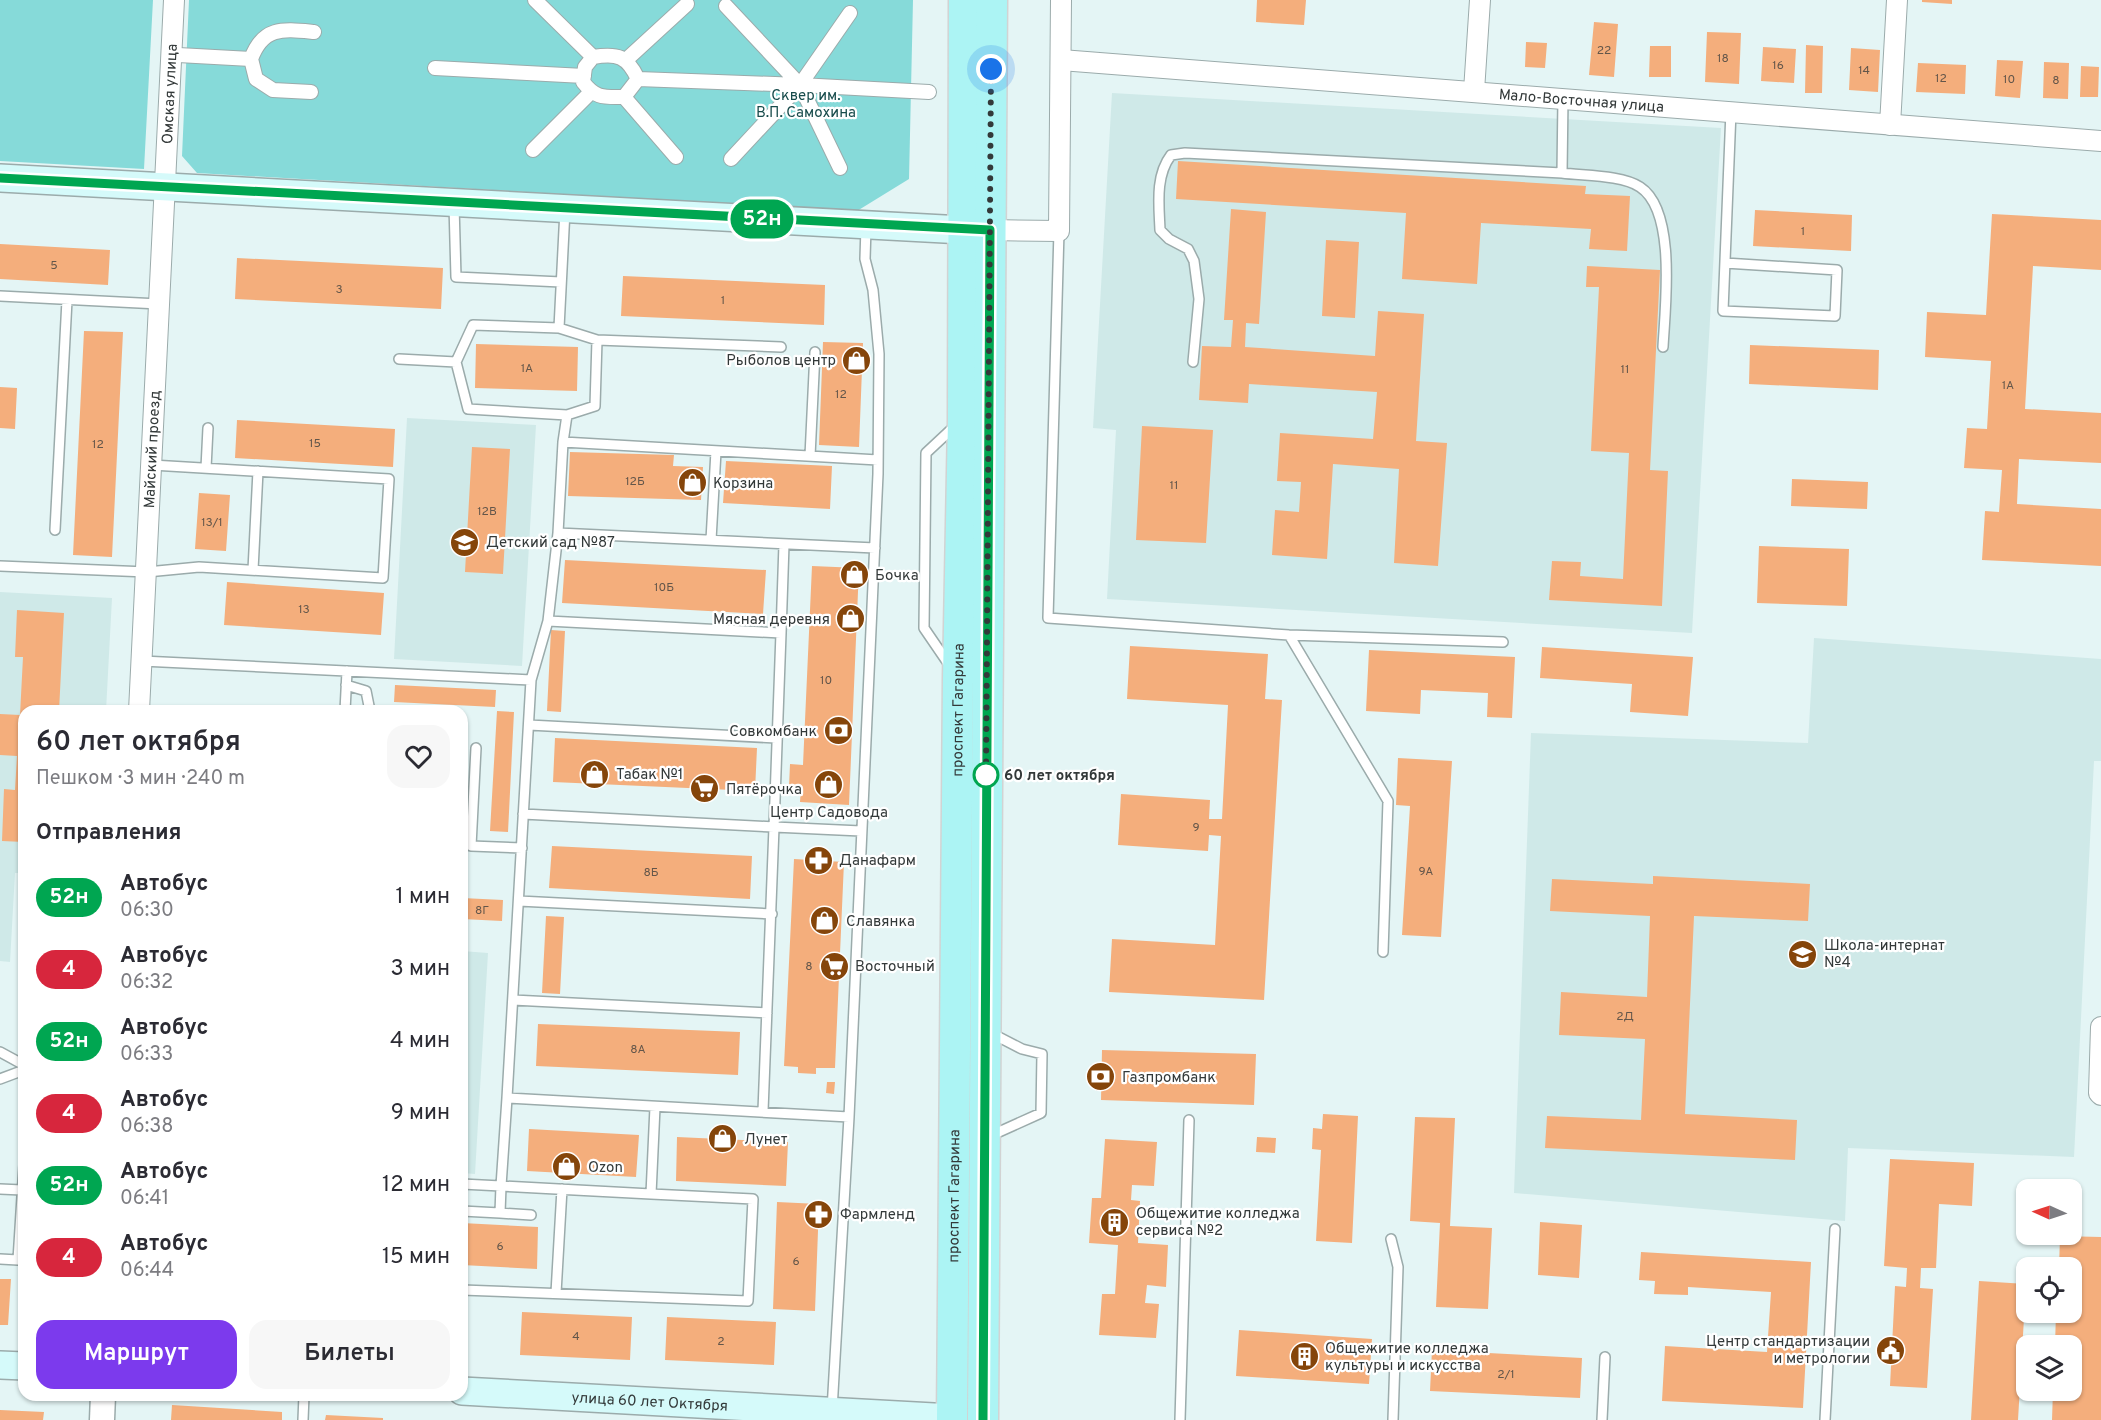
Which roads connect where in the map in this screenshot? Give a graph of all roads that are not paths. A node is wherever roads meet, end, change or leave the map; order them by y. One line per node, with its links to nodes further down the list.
1 (174, 0): 36 (street, Омская улица)
2 (535, 0): 13 (street)
3 (964, 0): 40 (main road, проспект Гагарина)
4 (992, 0): 40 (main road, проспект Гагарина)
5 (1061, 0): 16 (street)
6 (1480, 0): 24 (street)
7 (1897, 0): 28 (street)
8 (687, 4): 15 (street)
9 (726, 6): 20 (street)
10 (850, 13): 20 (street)
11 (314, 32): 14 (street)
12 (178, 56): 14 (street)
13 (593, 57): 15 (street); 18 (street)
14 (251, 59): 21 (street)
15 (626, 60): 19 (street)
16 (1061, 60): 24 (street, Мало-Восточная улица); 41 (street)
17 (435, 68): 18 (street)
18 (584, 76): 22 (street)
19 (638, 79): 20 (street); 25 (street)
20 (800, 85): 23 (street); 32 (street); 33 (street)
21 (311, 92)
22 (591, 92): 25 (street); 30 (street)
23 (929, 92)
24 (1474, 92): 26 (street, Мало-Восточная улица)
25 (624, 97): 31 (street)
26 (1563, 98): 27 (street, Мало-Восточная улица); 34 (lane)
27 (1731, 111): 28 (street, Мало-Восточная улица); 42 (lane)
28 (1890, 125): 29 (street, Мало-Восточная улица)
29 (2101, 141)
30 (533, 150)
31 (676, 157)
32 (731, 159)
33 (840, 168)
34 (1562, 173): 50 (lane); 54 (lane)
35 (0, 178): 36 (main road)
36 (165, 187): 37 (main road); 46 (street, Майский проезд)
37 (454, 203): 38 (main road); 43 (lane)
38 (566, 209): 39 (main road); 43 (lane)
39 (866, 224): 40 (main road); 60 (lane)
40 (976, 230): 41 (street); 96 (main road, проспект Гагарина); 130 (main road, проспект Гагарина)
41 (1059, 231): 74 (lane)
42 (1725, 263): 42 (lane)
43 (561, 282): 47 (lane)
44 (0, 297): 45 (lane)
45 (67, 300): 46 (lane); 64 (lane)
46 (160, 304): 61 (street, Майский проезд)
47 (559, 328): 48 (lane); 53 (lane)
48 (597, 340): 49 (lane); 55 (lane)
49 (781, 347)
50 (1664, 347)
51 (815, 352): 59 (lane)
52 (399, 359): 53 (lane)
53 (456, 362): 55 (lane)
54 (1193, 362)
55 (567, 416): 57 (lane)
56 (208, 428): 62 (lane)
57 (563, 442): 58 (lane); 65 (lane)
58 (717, 451): 59 (lane); 66 (lane)
59 (810, 456): 60 (lane)
60 (878, 460): 68 (lane)
61 (152, 465): 62 (lane); 71 (street, Майский проезд)
62 (206, 468): 63 (lane)
63 (258, 471): 70 (lane); 70 (lane)
64 (55, 530)
65 (558, 533): 66 (lane); 72 (lane)
66 (711, 540): 67 (lane)
67 (784, 544): 68 (lane); 73 (lane)
68 (875, 548): 88 (lane)
69 (0, 566): 71 (lane)
70 (253, 570): 71 (lane)
71 (147, 572): 76 (street, Майский проезд)
72 (548, 621): 73 (lane); 78 (lane)
73 (780, 633): 84 (lane)
74 (1289, 635): 75 (lane); 92 (lane)
75 (1503, 642)
76 (142, 661): 77 (lane); 80 (street, Майский проезд)
77 (347, 671): 78 (lane); 79 (lane)
78 (531, 680): 83 (lane)
79 (346, 685): 81 (lane); 82 (lane)
80 (139, 705)
81 (345, 705)
82 (369, 705)
83 (529, 725): 84 (lane); 86 (lane)
84 (776, 738): 87 (lane)
85 (476, 748): 89 (lane)
86 (524, 814): 87 (lane); 89 (lane)
87 (774, 827): 88 (lane); 91 (lane)
88 (861, 831): 105 (lane)
89 (522, 848): 90 (lane)
90 (519, 901): 91 (lane); 93 (lane)
91 (772, 914): 94 (lane)
92 (1383, 952)
93 (513, 1000): 94 (lane); 102 (lane)
94 (767, 1013): 104 (lane)
95 (2101, 1027): 101 (street)
96 (986, 1030): 107 (main road, проспект Гагарина); 107 (lane)
97 (0, 1052): 98 (lane)
98 (18, 1062)
99 (18, 1072): 100 (lane)
100 (0, 1079)
101 (2101, 1095)
102 (507, 1098): 103 (lane); 109 (lane)
103 (655, 1107): 104 (lane); 113 (lane)
104 (764, 1111): 105 (lane)
105 (849, 1117): 129 (lane)
106 (1189, 1120): 133 (lane)
107 (986, 1139): 130 (main road, проспект Гагарина)
108 (468, 1184): 109 (lane)
109 (501, 1186): 111 (lane); 115 (lane)
110 (0, 1189): 112 (lane)
111 (562, 1189): 113 (lane); 122 (lane)
112 (18, 1190)
113 (651, 1194): 122 (lane)
114 (468, 1211): 115 (lane)
115 (500, 1213): 116 (lane)
116 (531, 1215)
117 (1835, 1229): 136 (lane)
118 (1391, 1239): 134 (lane)
119 (0, 1259): 120 (lane)
120 (18, 1262)
121 (468, 1290): 122 (lane)
122 (556, 1293)
123 (1605, 1357): 135 (lane)
124 (0, 1365): 125 (main road)
125 (18, 1366)
126 (468, 1392): 129 (main road, улица 60 лет Октября)
127 (103, 1401): 131 (street)
128 (304, 1401): 132 (lane)
129 (832, 1416): 130 (main road, улица 60 лет Октября)
130 (967, 1419)
131 (102, 1420)
132 (303, 1420)
133 (1180, 1420)
134 (1393, 1420)
135 (1602, 1420)
136 (1825, 1420)

